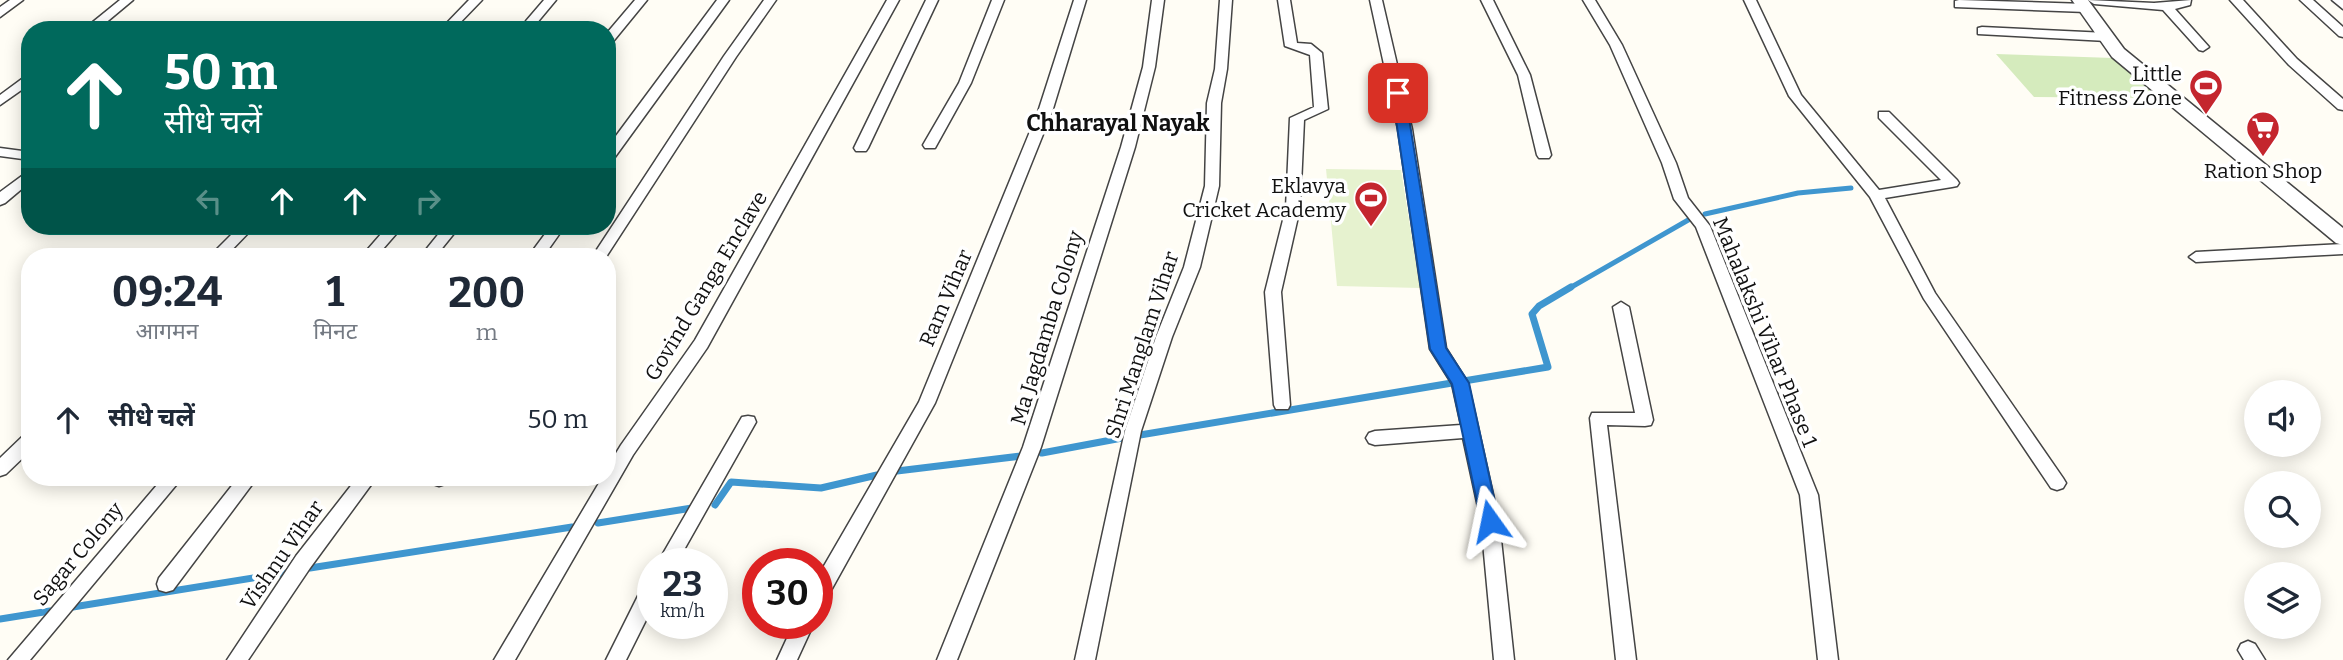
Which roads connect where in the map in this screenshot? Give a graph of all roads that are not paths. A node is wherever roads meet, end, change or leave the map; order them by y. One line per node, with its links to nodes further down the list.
1 (17, 0): 27 (street)
2 (127, 0): 28 (street)
3 (476, 0): 29 (street)
4 (550, 0): 30 (street)
5 (641, 0): 31 (street)
6 (723, 0): 41 (street)
7 (770, 0): 49 (street)
8 (893, 0): 64 (street, Govind Ganga Enclave)
9 (932, 0): 42 (street)
10 (999, 0): 40 (street)
11 (1080, 0): 71 (street, Ram Vihar)
12 (1157, 0): 80 (street, Ma Jagdamba Colony)
13 (1226, 0): 81 (street, Shri Manglam Vihar)
14 (1284, 0): 58 (street)
15 (1376, 0): 60 (street)
16 (1487, 0): 45 (street)
17 (1589, 0): 84 (street, Mahalakshi Vihar Phase 1)
18 (1750, 0): 47 (street)
19 (2184, 0): 26 (street)
20 (2236, 0): 38 (street)
21 (2306, 0): 33 (street)
22 (2338, 0): 25 (street)
23 (2087, 3): 24 (street); 26 (street); 34 (street)
24 (1959, 4)
25 (2343, 5)
26 (2166, 6): 35 (street)
27 (0, 13)
28 (100, 21)
29 (455, 21)
30 (532, 21)
31 (616, 30)
32 (1982, 31): 34 (street)
33 (2343, 33)
34 (2107, 37): 52 (street)
35 (2203, 47)
36 (21, 84): 37 (street)
37 (0, 101)
38 (2343, 106)
39 (1884, 115): 47 (street)
40 (930, 145)
41 (616, 146)
42 (861, 148)
43 (0, 152): 44 (street)
44 (21, 155)
45 (1544, 155)
46 (21, 182): 48 (street)
47 (1876, 195): 65 (street)
48 (0, 200)
49 (616, 231)
50 (239, 235): 53 (street)
51 (388, 235): 54 (street)
52 (2343, 238)
53 (225, 248)
54 (376, 248)
55 (2343, 248): 56 (street)
56 (2196, 257)
57 (1621, 307): 83 (street)
58 (1282, 404)
59 (748, 422): 70 (street)
60 (1471, 431): 61 (street); 82 (street)
61 (1375, 438)
62 (21, 449): 63 (street)
63 (0, 469)
64 (616, 469)
65 (2057, 483)
66 (166, 486): 75 (street, Sagar Colony)
67 (242, 486): 72 (street)
68 (361, 486): 76 (street, Vishnu Vihar)
69 (606, 486): 77 (street, Govind Ganga Enclave)
70 (675, 548)
71 (833, 566)
72 (166, 584)
73 (637, 618): 78 (street)
74 (797, 639): 79 (street)
75 (18, 660)
76 (237, 660)
77 (504, 660)
78 (616, 660)
79 (787, 660)
80 (947, 660)
81 (1085, 660)
82 (1503, 660)
83 (1626, 660)
84 (1828, 660)

